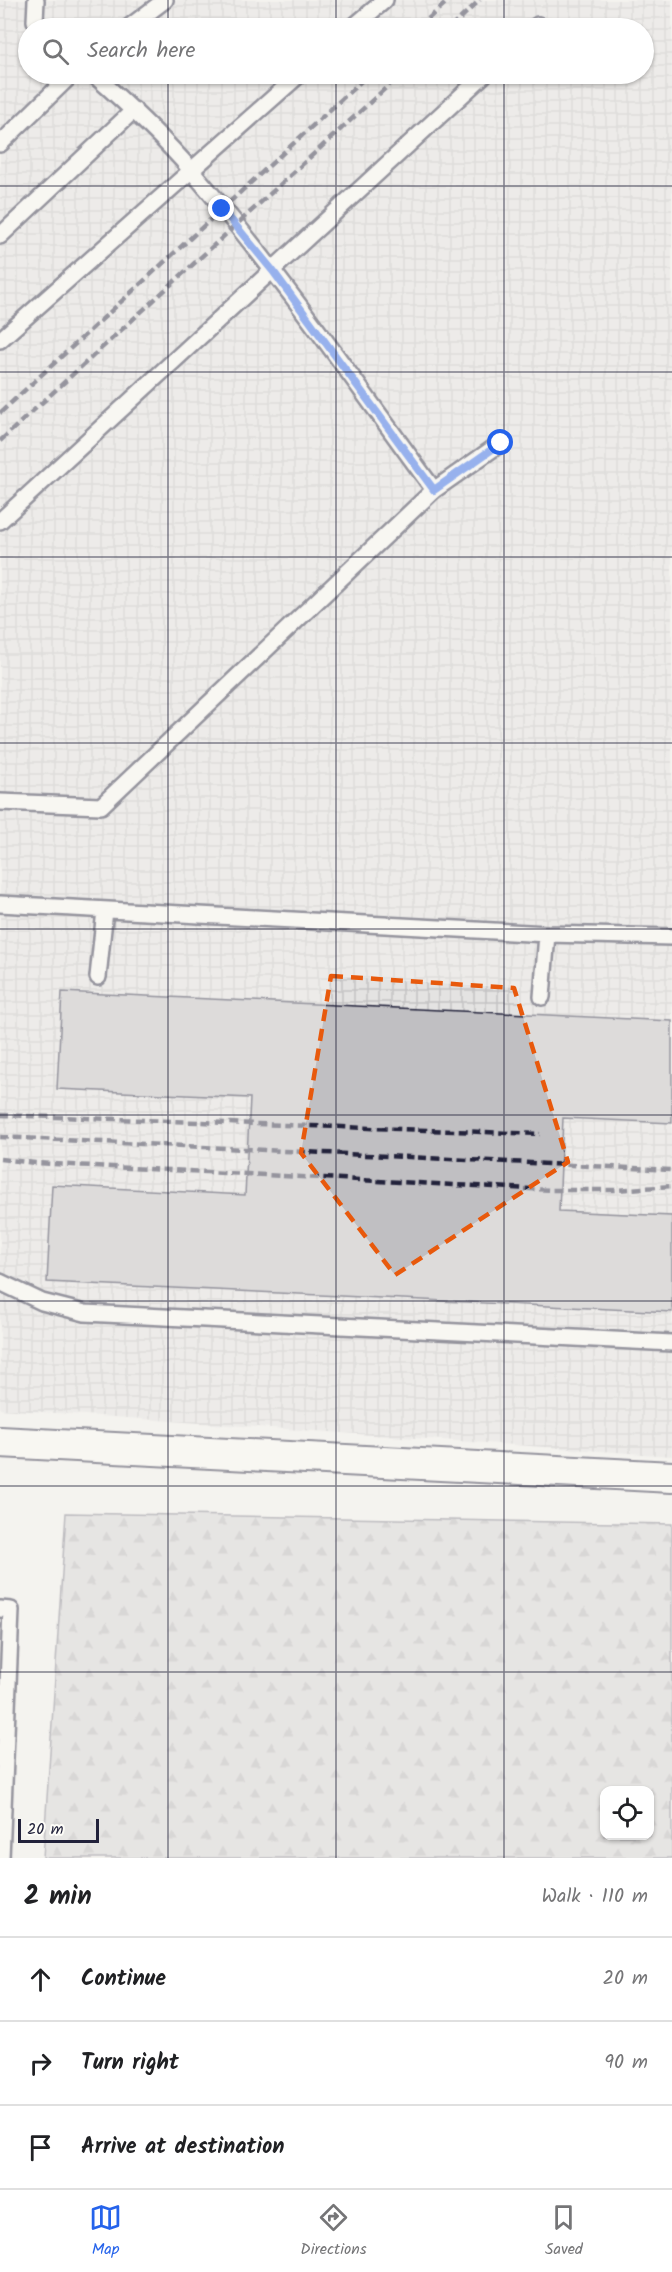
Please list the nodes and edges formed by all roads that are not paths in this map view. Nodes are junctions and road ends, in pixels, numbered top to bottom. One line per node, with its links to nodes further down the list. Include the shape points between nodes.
1 (36, 0): 4 (lane)
2 (165, 0): 5 (lane)
3 (385, 0): 6 (lane)
4 (35, 18)
5 (141, 18)
6 (364, 18)
7 (62, 84): 12 (lane)
8 (104, 84): 11 (lane)
9 (288, 84): 13 (lane)
10 (474, 84): 15 (lane)
11 (134, 110): 13 (lane); 14 (lane)
12 (0, 144)
13 (190, 169): 15 (lane); 16 (lane)
14 (0, 236)
15 (273, 271): 18 (lane); 19 (lane)
16 (0, 340)
17 (501, 443): 18 (lane)
18 (434, 490): 20 (lane, via 101,806)
19 (0, 521)
20 (0, 802)
21 (0, 903): 22 (lane)
22 (105, 910): 23 (lane); 25 (lane)
23 (547, 934): 24 (lane); 26 (lane)
24 (672, 937)
25 (98, 977)
26 (542, 997)
27 (0, 1282): 28 (lane, via 42,1302 85,1313)
28 (672, 1343)
29 (0, 1442): 30 (street)
30 (672, 1477)
31 (0, 1609): 32 (lane, via 11,1610)
32 (1, 1858)

